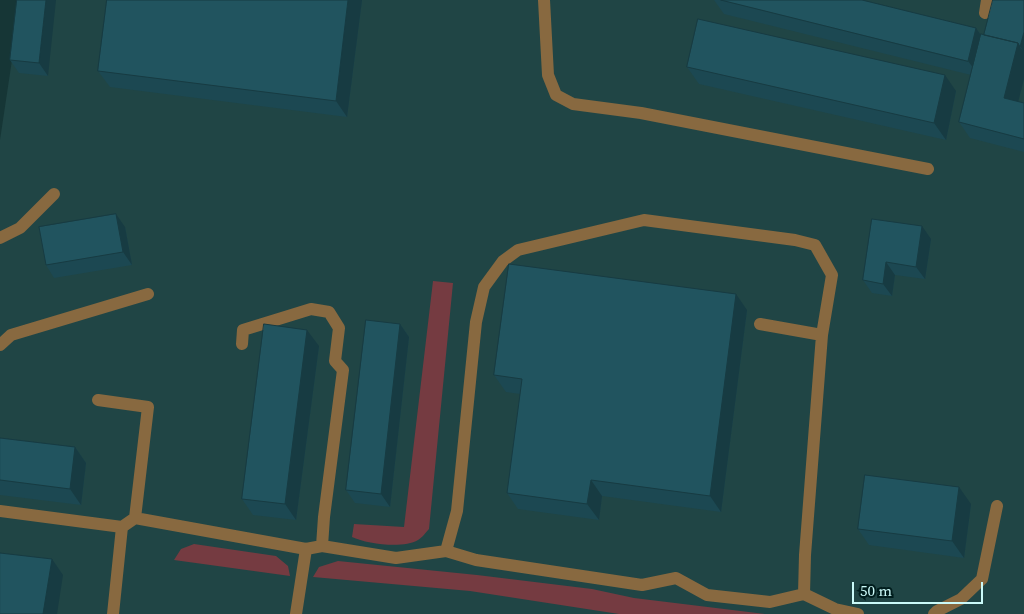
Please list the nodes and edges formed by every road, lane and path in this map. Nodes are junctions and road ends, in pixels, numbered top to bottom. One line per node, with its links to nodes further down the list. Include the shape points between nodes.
1 (544, 0): 4 (lane, via 548,76 556,95 572,104 642,113)
2 (987, 0): 3 (lane)
3 (985, 13)
4 (928, 169)
5 (54, 194): 6 (lane, via 20,228)
6 (0, 238)
7 (148, 294): 11 (lane, via 11,336)
8 (760, 324): 9 (lane)
9 (822, 335): 19 (lane, via 832,275 815,246 795,240 644,220 518,250 503,261 484,288 476,322 457,511); 20 (lane)
10 (242, 344): 17 (lane, via 243,330 311,309 329,312 339,328 336,360 343,370)
11 (0, 346)
12 (98, 400): 15 (lane, via 148,408)
13 (997, 506): 24 (lane, via 982,579 961,599)
14 (0, 511): 16 (lane)
15 (135, 518): 16 (lane); 18 (lane)
16 (122, 527): 21 (lane)
17 (322, 546): 18 (lane); 19 (lane, via 396,558)
18 (306, 549): 22 (lane)
19 (446, 551): 20 (lane, via 476,560 642,585 676,578 707,595 770,602)
20 (804, 594): 23 (lane, via 835,609)
21 (113, 614)
22 (296, 614)
23 (858, 614)
24 (934, 614)

